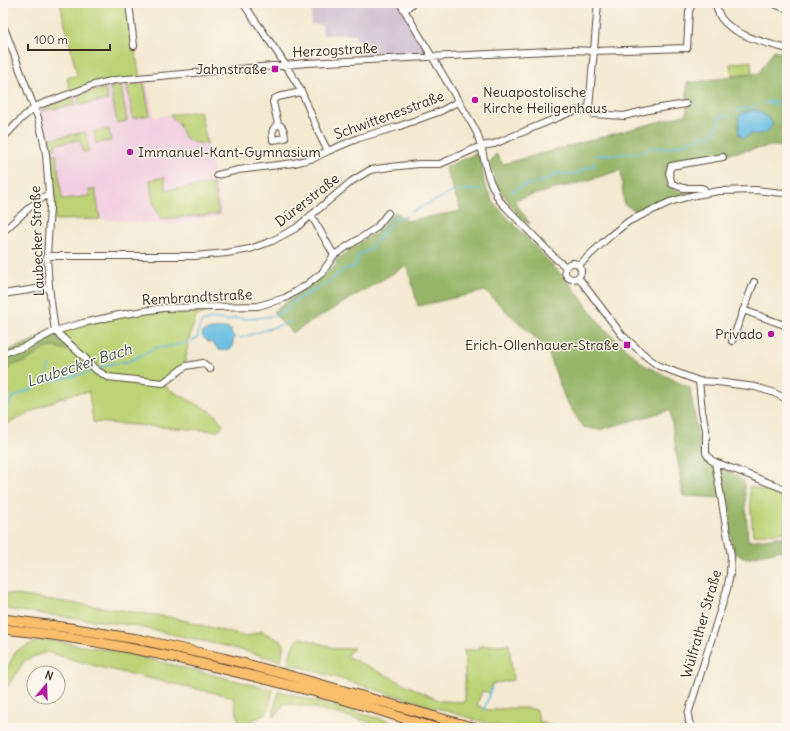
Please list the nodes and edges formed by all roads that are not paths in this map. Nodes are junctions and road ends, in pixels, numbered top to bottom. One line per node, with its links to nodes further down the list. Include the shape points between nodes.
1 (129, 3): 12 (street)
2 (243, 3): 16 (street)
3 (400, 3): 10 (street)
4 (414, 3): 10 (street)
5 (598, 3): 14 (street)
6 (693, 3): 14 (street, Herzogstraße, via 689,11 687,48)
7 (715, 3): 13 (street, via 721,17 733,28 752,38)
8 (772, 3): 9 (street)
9 (787, 9)
10 (405, 11): 15 (street)
11 (3, 25): 21 (street, Laubecker Straße)
12 (134, 46)
13 (787, 49)
14 (594, 51): 15 (street, Herzogstraße); 20 (street)
15 (432, 57): 16 (street, Herzogstraße); 18 (street)
16 (285, 65): 17 (street); 21 (street, Herzogstraße, via 115,80 64,96)
17 (301, 92): 22 (street, via 274,99); 25 (street, via 320,138)
18 (459, 101): 24 (street, via 477,133); 25 (street, Schwittenesstraße, via 441,111)
19 (686, 104): 20 (street, via 624,116 593,114)
20 (589, 108): 24 (street, Dürerstraße, via 571,112 494,144)
21 (34, 109): 23 (street, Herzogstraße); 29 (street, Laubecker Straße, via 40,123 46,154)
22 (278, 124)
23 (3, 138)
24 (481, 146): 32 (street, Dürerstraße, via 440,164 370,170); 37 (street, via 487,172 499,200)
25 (328, 150): 27 (street, Schwittenesstraße, via 314,158 294,163)
26 (722, 157): 28 (street, via 671,166 669,173 672,184 683,188 704,189)
27 (217, 175)
28 (706, 193): 30 (street, via 755,190); 36 (street, via 670,202 629,221)
29 (48, 194): 33 (street, via 6,229); 35 (street, Laubecker Straße, via 50,206)
30 (787, 194)
31 (388, 213): 34 (street, via 376,228)
32 (310, 215): 34 (street); 35 (street, Dürerstraße, via 296,228 272,241 250,249 227,253 194,256)
33 (3, 226)
34 (334, 255): 44 (street, Rembrandtstraße, via 322,273 305,286 285,298 258,306 163,308 119,315)
35 (47, 256): 40 (street, Laubecker Straße)
36 (579, 265): 37 (street, via 572,263); 38 (street, via 581,272)
37 (566, 267): 38 (street, via 564,270 567,277)
38 (578, 277): 48 (street, via 622,334 648,358 659,366)
39 (754, 282): 42 (street)
40 (49, 287): 41 (street); 44 (street, Laubecker Straße)
41 (3, 294)
42 (743, 310): 43 (street); 45 (street)
43 (787, 326)
44 (55, 331): 46 (street, Rembrandtstraße, via 24,347); 47 (street, via 96,370 108,377 163,383 186,366 203,364)
45 (732, 341)
46 (3, 353)
47 (210, 368)
48 (699, 381): 49 (street, via 754,387); 50 (street, Wülfrather Straße, via 706,430 706,453)
49 (787, 399)
50 (715, 462): 51 (street); 56 (street, Wülfrather Straße, via 732,556 726,590 690,705 689,722)
51 (786, 490)
52 (3, 619): 55 (highway, via 142,640 223,658)
53 (3, 629): 54 (highway, via 73,638 221,668)
54 (436, 728)
55 (476, 728)
56 (693, 728)

